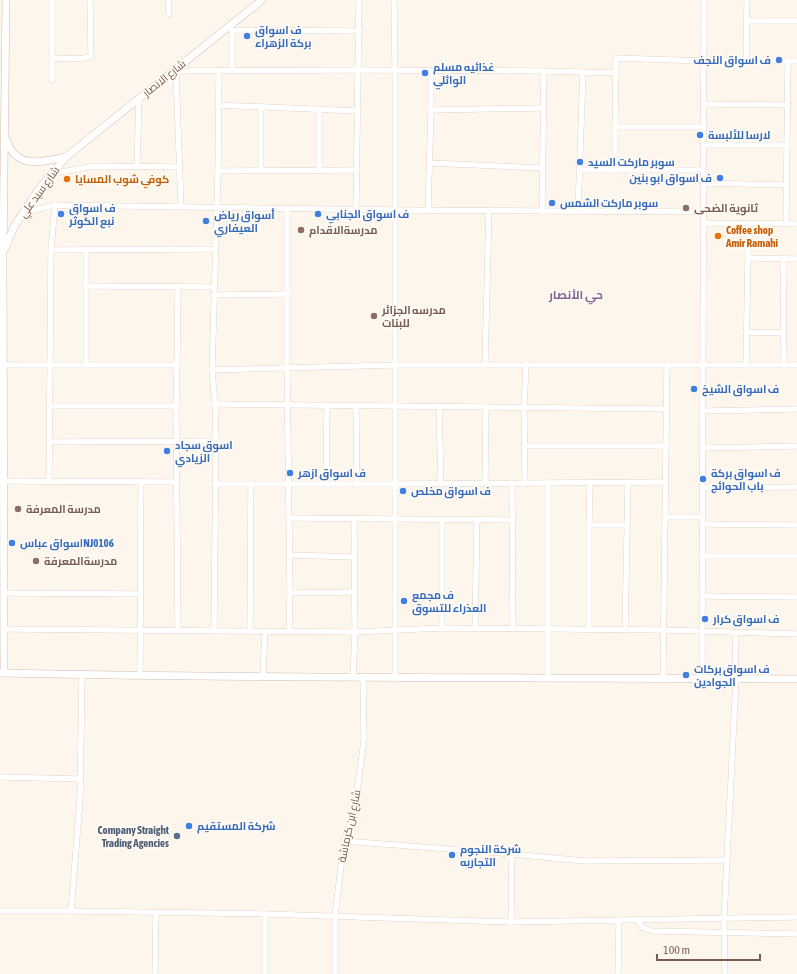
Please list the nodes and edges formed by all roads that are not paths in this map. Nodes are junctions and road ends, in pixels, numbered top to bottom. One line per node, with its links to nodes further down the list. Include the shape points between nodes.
1 (6, 0): 41 (street)
2 (52, 0): 15 (street)
3 (90, 0): 15 (street, via 91,55 85,58)
4 (168, 0): 10 (street)
5 (262, 0): 13 (street, شارع الانصار)
6 (359, 0): 14 (street)
7 (394, 0): 24 (street)
8 (704, 0): 16 (street)
9 (747, 0): 12 (street)
10 (169, 14)
11 (797, 20): 12 (street)
12 (747, 21): 17 (street)
13 (231, 28): 14 (street); 20 (street, شارع الانصار); 22 (street)
14 (360, 32): 23 (street)
15 (52, 59): 29 (street)
16 (704, 61): 17 (street); 28 (street, via 616,58); 31 (street)
17 (746, 61): 18 (street)
18 (788, 61): 19 (street); 33 (street)
19 (797, 61)
20 (176, 70): 21 (street); 30 (street, شارع الانصار); 47 (street)
21 (219, 70): 22 (street); 32 (street)
22 (232, 70): 23 (street)
23 (359, 70): 24 (street); 38 (street)
24 (395, 71): 25 (street); 64 (street)
25 (431, 71): 26 (street); 37 (street)
26 (544, 71): 27 (street); 35 (street)
27 (583, 72): 28 (street); 52 (street)
28 (616, 73): 39 (street)
29 (52, 80)
30 (138, 99): 44 (street, شارع الانصار); 46 (street)
31 (704, 104): 33 (street); 40 (street)
32 (218, 105): 34 (street); 55 (street)
33 (788, 105): 43 (street)
34 (261, 107): 36 (street); 49 (street)
35 (543, 108): 37 (street); 48 (street)
36 (319, 109): 38 (street); 50 (street)
37 (431, 110): 45 (street)
38 (358, 111): 51 (street)
39 (615, 127): 40 (street); 53 (street)
40 (704, 127): 42 (street)
41 (5, 134): 44 (street, شارع سيد علي, via 13,153 27,162 37,163); 78 (street)
42 (704, 145): 43 (street); 54 (street)
43 (787, 145): 58 (street)
44 (66, 157): 56 (street, شارع سيد علي)
45 (430, 163): 48 (street); 65 (street)
46 (137, 166): 47 (street); 56 (street, via 94,166)
47 (180, 168): 60 (street)
48 (542, 168): 67 (street)
49 (261, 170): 50 (street); 55 (street)
50 (319, 170): 51 (street)
51 (357, 170): 63 (street)
52 (579, 170): 53 (street); 68 (street)
53 (615, 170): 54 (street)
54 (704, 170): 57 (street)
55 (218, 171): 61 (street)
56 (50, 175): 70 (street, شارع سيد علي)
57 (704, 183): 58 (street); 69 (street)
58 (787, 185): 73 (street)
59 (55, 206): 60 (street); 70 (street); 76 (street)
60 (181, 207): 61 (street)
61 (216, 208): 62 (street); 75 (street)
62 (287, 208): 63 (street); 85 (street)
63 (356, 209): 64 (street)
64 (395, 210): 65 (street); 100 (street)
65 (428, 210): 66 (street)
66 (489, 210): 67 (street); 92 (street)
67 (542, 211): 68 (street)
68 (578, 211): 69 (street)
69 (704, 212): 71 (street)
70 (23, 213): 78 (street, شارع سيد علي)
71 (704, 223): 72 (street); 95 (street)
72 (748, 223): 73 (street); 79 (street)
73 (786, 223): 74 (street)
74 (797, 224)
75 (215, 249): 77 (street); 84 (street)
76 (51, 250): 77 (street); 99 (street)
77 (86, 250): 82 (street)
78 (3, 255): 89 (street)
79 (748, 258): 80 (street); 87 (street)
80 (783, 259): 81 (street); 88 (street)
81 (797, 259)
82 (86, 286): 83 (street); 90 (street)
83 (178, 286): 84 (street); 91 (street)
84 (214, 287): 86 (street)
85 (287, 294): 86 (street); 101 (street)
86 (214, 295): 102 (street)
87 (746, 332): 88 (street); 96 (street)
88 (784, 333): 97 (street)
89 (3, 365): 99 (street); 123 (street)
90 (86, 365): 91 (street); 99 (street)
91 (177, 365): 108 (street)
92 (485, 365): 93 (street); 100 (street)
93 (526, 365): 94 (street); 112 (street)
94 (667, 365): 95 (street); 113 (street)
95 (703, 365): 96 (street); 115 (street)
96 (746, 365): 97 (street)
97 (784, 365): 98 (street)
98 (797, 365)
99 (49, 366): 107 (street)
100 (395, 366): 101 (street); 109 (street)
101 (287, 368): 102 (street); 104 (street)
102 (212, 370): 103 (street)
103 (215, 404): 104 (street); 117 (street)
104 (288, 405): 105 (street); 137 (street)
105 (327, 405): 106 (street); 138 (street)
106 (356, 405): 109 (street); 139 (street)
107 (50, 406): 108 (street); 118 (street)
108 (176, 406): 116 (street)
109 (395, 406): 110 (street); 140 (street)
110 (439, 406): 111 (street); 141 (street)
111 (486, 407): 112 (street); 129 (street)
112 (524, 407): 113 (street); 119 (street)
113 (666, 409): 120 (street)
114 (797, 409): 115 (street)
115 (703, 411): 122 (street)
116 (176, 441): 117 (street); 118 (street); 127 (street)
117 (216, 441): 135 (street)
118 (50, 442): 125 (street)
119 (524, 446): 120 (street); 131 (street)
120 (666, 446): 128 (street)
121 (797, 446): 122 (street)
122 (703, 448): 142 (street)
123 (2, 451): 124 (street)
124 (4, 481): 125 (street); 161 (street)
125 (49, 482): 126 (street)
126 (141, 482): 127 (street); 163 (street)
127 (176, 482): 173 (street)
128 (665, 482): 134 (street); 144 (street)
129 (485, 483): 130 (street); 141 (street)
130 (512, 483): 131 (street); 151 (street)
131 (525, 483): 132 (street)
132 (548, 483): 133 (street); 171 (street)
133 (590, 483): 134 (street); 153 (street)
134 (628, 483): 154 (street)
135 (215, 484): 136 (street); 174 (street)
136 (251, 484): 137 (street); 175 (street)
137 (288, 484): 138 (street); 146 (street)
138 (326, 484): 139 (street)
139 (357, 484): 140 (street)
140 (395, 484): 141 (street); 148 (street)
141 (441, 484)
142 (702, 488): 143 (street); 145 (street)
143 (797, 488)
144 (665, 517): 145 (street); 177 (street)
145 (702, 517): 152 (street)
146 (290, 518): 147 (street); 156 (street)
147 (354, 519): 148 (street); 159 (street)
148 (395, 520): 149 (street); 180 (street)
149 (442, 520): 150 (street); 166 (street)
150 (477, 520): 151 (street); 169 (street)
151 (512, 520): 170 (street)
152 (702, 524): 155 (street); 157 (street)
153 (589, 525): 154 (street); 172 (street)
154 (628, 525): 176 (street)
155 (797, 525)
156 (290, 555): 159 (street); 162 (street)
157 (702, 556): 158 (street); 164 (street)
158 (797, 556)
159 (354, 557): 160 (street)
160 (354, 592): 162 (street); 181 (street)
161 (4, 593): 163 (street); 167 (street)
162 (290, 593): 179 (street)
163 (140, 594): 168 (street)
164 (702, 596): 165 (street); 182 (street)
165 (797, 597)
166 (442, 628): 169 (street); 180 (street)
167 (4, 629): 168 (street); 185 (street)
168 (140, 629): 173 (street); 187 (street)
169 (475, 629): 170 (street)
170 (513, 629): 171 (street)
171 (548, 629): 172 (street); 192 (street)
172 (589, 629): 176 (street)
173 (178, 630): 174 (street)
174 (214, 630): 175 (street)
175 (250, 630): 178 (street)
176 (626, 630): 177 (street)
177 (663, 630): 182 (street); 193 (street)
178 (265, 631): 179 (street); 188 (street)
179 (289, 631): 181 (street)
180 (394, 631): 181 (street); 191 (street)
181 (354, 632): 189 (street)
182 (702, 632): 183 (street); 194 (street)
183 (735, 633): 184 (street); 195 (street)
184 (797, 634)
185 (2, 673): 186 (street)
186 (82, 674): 187 (street); 198 (street)
187 (140, 674): 188 (street)
188 (263, 676): 189 (street)
189 (353, 677): 190 (street)
190 (364, 677): 191 (street); 199 (street, شارع ابن كرماشة, via 364,740 354,814)
191 (395, 677): 192 (street)
192 (548, 677): 193 (street)
193 (663, 678): 194 (street)
194 (702, 678): 195 (street)
195 (736, 678): 196 (street); 201 (street)
196 (797, 679)
197 (0, 777): 198 (street)
198 (80, 779): 203 (street)
199 (344, 841): 200 (street); 206 (street, شارع ابن كرماشة)
200 (512, 854): 201 (street, via 585,861); 211 (street)
201 (728, 860): 208 (street)
202 (0, 911): 203 (street)
203 (71, 911): 204 (street)
204 (156, 913): 205 (street); 214 (street)
205 (265, 914): 206 (street); 215 (street)
206 (335, 916): 211 (street); 216 (street, شارع ابن كرماشة)
207 (797, 917): 208 (street)
208 (724, 918): 210 (street); 212 (street)
209 (619, 920): 210 (street); 211 (street); 217 (street)
210 (637, 920): 212 (street, via 642,927 652,931)
211 (511, 922)
212 (725, 932): 213 (street); 218 (street)
213 (797, 934)
214 (155, 974)
215 (265, 974)
216 (334, 974)
217 (618, 974)
218 (725, 974)

